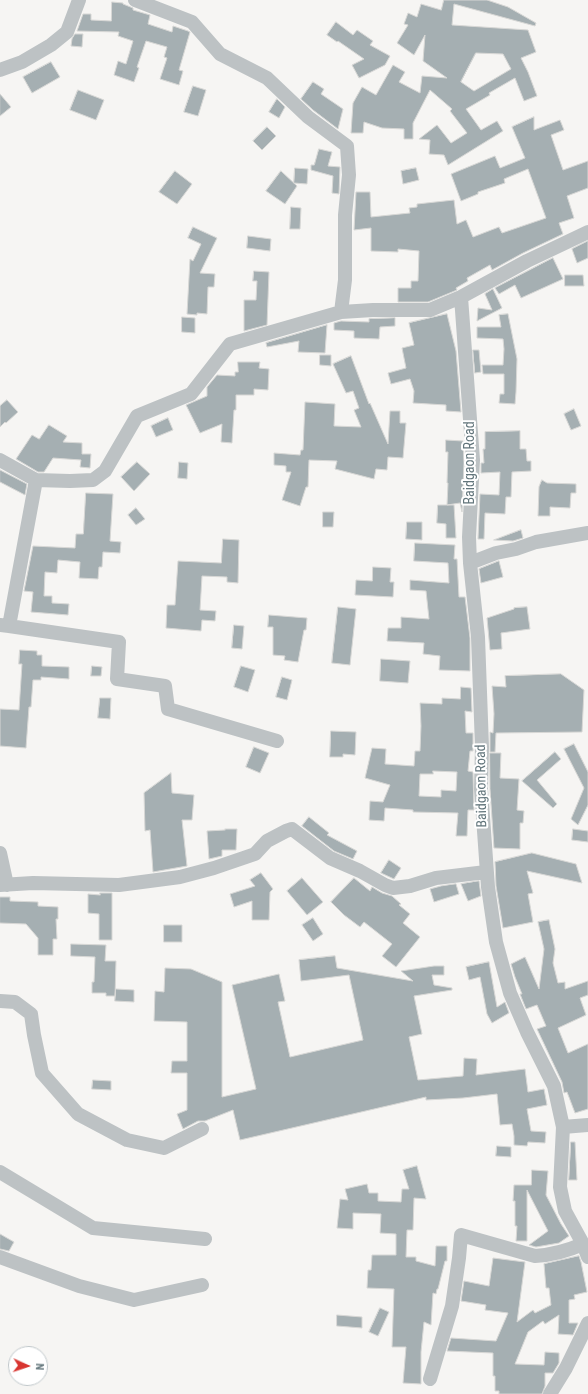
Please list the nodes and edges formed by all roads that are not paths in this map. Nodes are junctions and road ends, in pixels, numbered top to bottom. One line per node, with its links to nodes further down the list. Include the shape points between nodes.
1 (79, 0): 3 (street, via 67,32 22,62)
2 (135, 0): 6 (street, via 192,22 220,54 267,78 308,117 347,146 349,175 345,215 345,280)
3 (0, 70)
4 (588, 232): 5 (street)
5 (461, 297): 6 (street, via 430,310); 10 (street, Baidgaon Road, via 473,460)
6 (341, 312): 8 (street, via 230,344 191,394 137,416 105,471 93,480)
7 (0, 460): 8 (street)
8 (36, 480): 11 (street)
9 (588, 533): 10 (street, via 536,542)
10 (470, 563): 14 (street, Baidgaon Road, via 478,637 481,789)
11 (5, 625): 12 (street, via 119,642 117,679 165,686 168,708)
12 (277, 741)
13 (0, 853): 15 (street)
14 (486, 872): 15 (street, via 436,878 393,888 330,858 292,829 267,841 255,854 180,877 119,885); 18 (street, Baidgaon Road, via 496,942 510,993 554,1086)
15 (4, 885)
16 (0, 1001): 19 (street, via 15,1002 32,1014 42,1072 78,1114 127,1140 164,1148)
17 (588, 1125): 18 (street)
18 (563, 1127): 22 (street, Baidgaon Road, via 560,1187 565,1211)
19 (202, 1129)
20 (0, 1172): 21 (street, via 93,1228)
21 (205, 1239)
22 (582, 1244): 24 (street, Baidgaon Road); 27 (street, via 535,1256 461,1235 452,1306)
23 (0, 1257): 25 (street, via 79,1286 134,1300)
24 (588, 1257)
25 (202, 1285)
26 (588, 1323): 28 (street)
27 (430, 1379)
28 (550, 1394)

